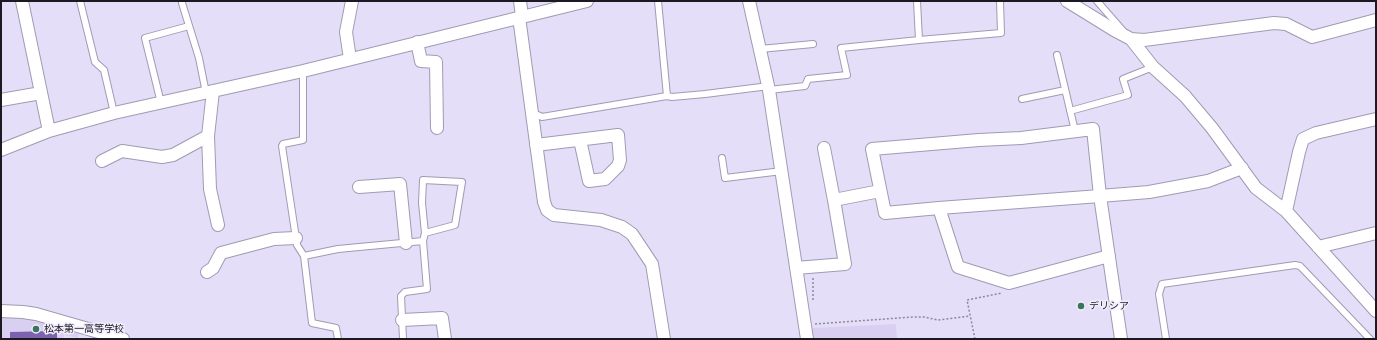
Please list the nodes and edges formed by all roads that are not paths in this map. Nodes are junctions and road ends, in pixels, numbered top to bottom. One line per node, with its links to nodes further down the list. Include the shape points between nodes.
1 (22, 1): 28 (street)
2 (80, 1): 35 (lane, via 95,62 104,70)
3 (352, 1): 22 (street, via 346,32)
4 (520, 1): 13 (street)
5 (587, 1): 13 (street)
6 (658, 1): 29 (lane)
7 (749, 1): 20 (street)
8 (917, 1): 17 (lane)
9 (1000, 1): 17 (lane, via 1001,33)
10 (1067, 1): 16 (street)
11 (1096, 1): 16 (lane)
12 (182, 3): 15 (lane)
13 (520, 17): 18 (street); 34 (street)
14 (1376, 20): 16 (street, via 1312,37 1286,24 1274,23 1144,40)
15 (189, 26): 27 (lane); 32 (lane, via 144,38)
16 (1130, 39): 23 (street)
17 (919, 40): 25 (lane, via 841,48 847,75 808,80 805,86)
18 (418, 42): 22 (street); 37 (street, via 421,61 436,62)
19 (813, 44): 20 (lane)
20 (760, 49): 25 (street)
21 (1056, 56): 26 (lane)
22 (350, 59): 24 (street)
23 (1153, 67): 33 (lane, via 1123,79 1128,95); 47 (street, via 1185,96)
24 (303, 71): 27 (street); 58 (lane, via 303,140 282,146)
25 (769, 88): 29 (lane); 48 (street)
26 (1065, 90): 30 (lane); 33 (lane)
27 (209, 92): 32 (street); 40 (street)
28 (41, 93): 31 (street); 38 (street)
29 (667, 96): 34 (lane, via 542,117)
30 (1022, 99)
31 (1, 100)
32 (161, 103): 35 (street)
33 (1070, 111): 39 (lane)
34 (531, 112): 42 (street)
35 (114, 113): 38 (street)
36 (1376, 119): 54 (street, via 1316,133 1303,139)
37 (437, 128)
38 (49, 131): 44 (street)
39 (1075, 131): 50 (street, via 1021,138 872,149); 51 (street, via 1093,129)
40 (208, 136): 46 (street, via 173,155 162,157 122,151); 55 (street, via 210,189)
41 (580, 140): 42 (street)
42 (536, 145): 73 (street, via 547,210 554,214 601,220 622,227 632,234 652,264)
43 (824, 148): 52 (street)
44 (1, 150)
45 (722, 158): 48 (lane, via 725,178)
46 (102, 162)
47 (1242, 168): 51 (street, via 1208,181 1149,192); 54 (street, via 1256,188)
48 (782, 171): 64 (street)
49 (359, 187): 60 (street, via 400,184)
50 (880, 191): 52 (street); 53 (street, via 885,213)
51 (1100, 196): 53 (street); 63 (street)
52 (834, 200): 64 (street, via 845,264)
53 (939, 208): 63 (street, via 958,267 1009,283)
54 (1286, 211): 61 (street)
55 (218, 225)
56 (425, 233): 56 (lane, via 454,225 462,182 423,180); 59 (lane)
57 (1376, 233): 61 (street)
58 (296, 238): 62 (lane); 65 (street, via 274,239 221,253 214,268)
59 (423, 242): 60 (lane); 68 (lane, via 426,289 405,292 401,296)
60 (406, 243): 62 (lane, via 338,249)
61 (1318, 247): 67 (street)
62 (304, 256): 70 (lane, via 312,323 336,328)
63 (1109, 256): 75 (street)
64 (796, 268): 74 (street)
65 (207, 272)
66 (1, 311): 69 (street, via 36,314)
67 (1376, 311)
68 (402, 320): 71 (lane); 72 (street, via 442,318)
69 (123, 339)
70 (338, 339)
71 (403, 339)
72 (445, 339)
73 (664, 339)
74 (807, 339)
75 (1121, 339)
76 (1166, 339): 77 (lane, via 1159,294 1162,284 1295,265 1300,266)
77 (1370, 339)

